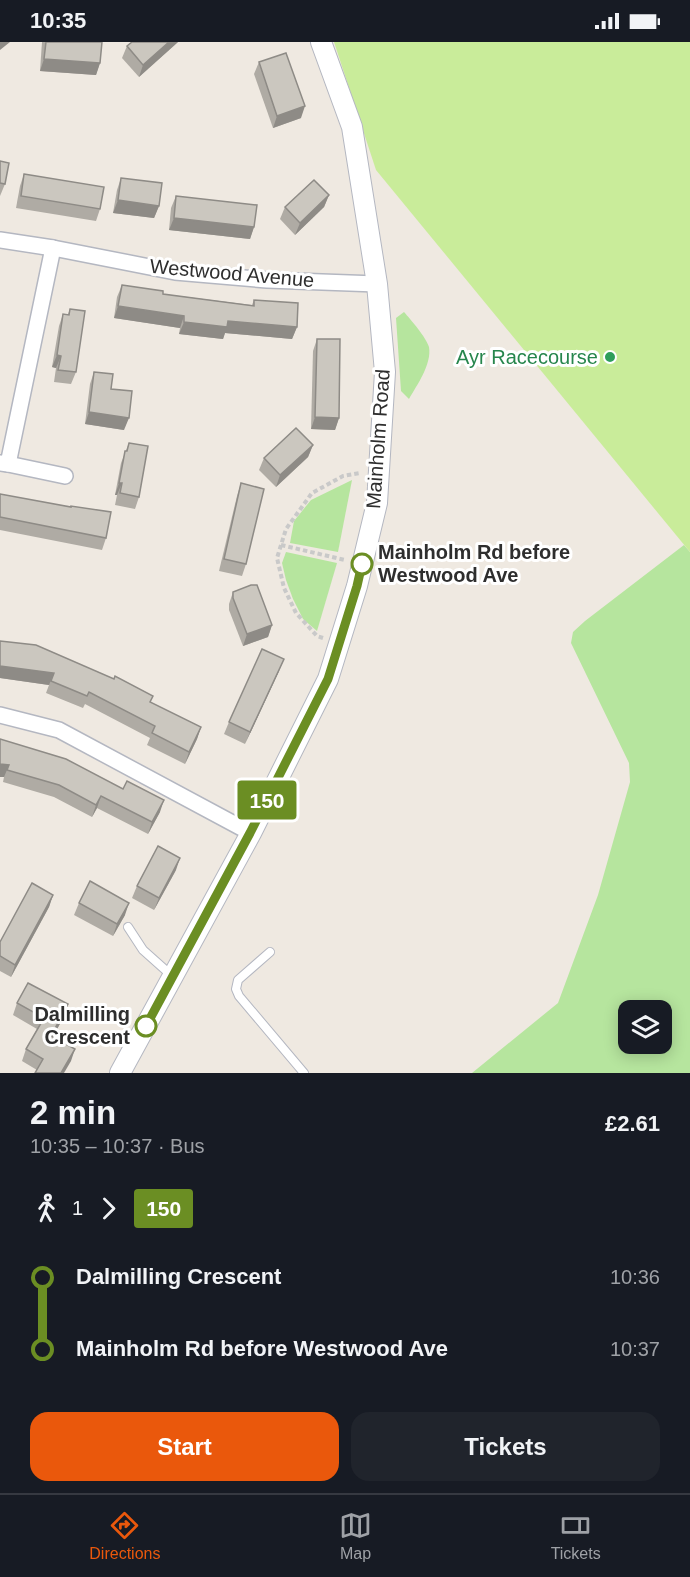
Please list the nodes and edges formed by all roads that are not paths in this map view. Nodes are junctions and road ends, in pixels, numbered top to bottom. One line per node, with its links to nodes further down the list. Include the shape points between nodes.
1 (321, 42): 4 (street, Mainholm Road, via 352,127)
2 (0, 240): 3 (street, Westwood Avenue)
3 (53, 248): 4 (street, Westwood Avenue, via 175,272); 5 (street)
4 (377, 284): 8 (street, Mainholm Road, via 385,372 377,503 328,679)
5 (4, 464): 6 (street)
6 (65, 476)
7 (0, 715): 8 (street, via 59,730)
8 (250, 833): 11 (street, Mainholm Road)
9 (128, 927): 11 (lane, via 143,950)
10 (270, 952): 13 (lane, via 238,980 236,989)
11 (173, 976): 12 (street, Mainholm Road)
12 (120, 1073)
13 (304, 1073)

